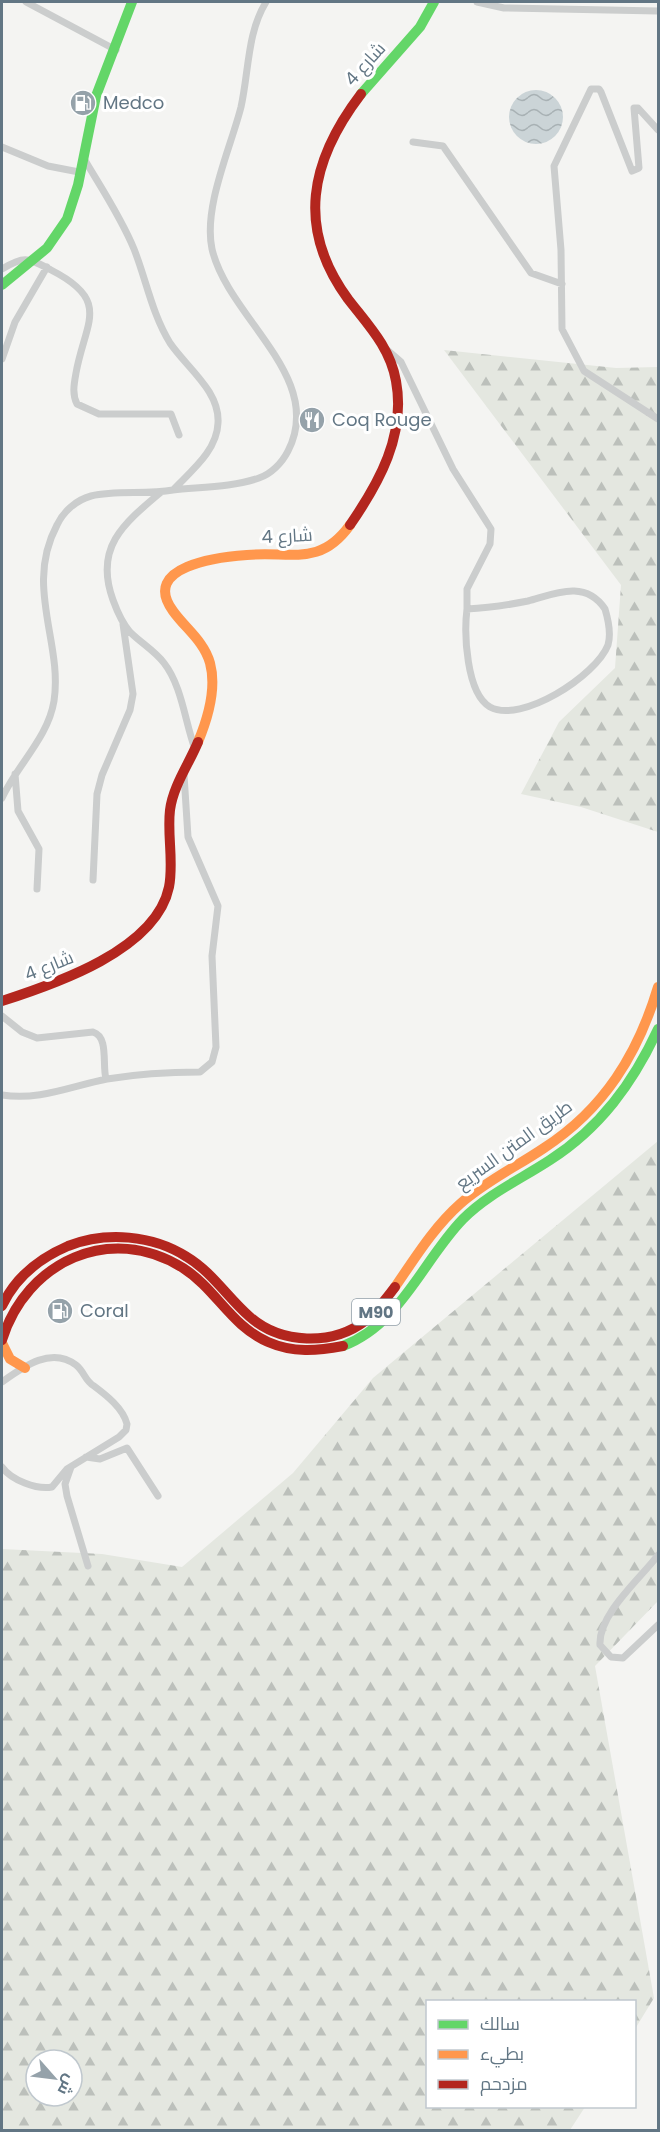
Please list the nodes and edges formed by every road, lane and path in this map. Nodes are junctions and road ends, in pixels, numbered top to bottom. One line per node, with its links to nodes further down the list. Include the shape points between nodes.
1 (26, 2): 7 (street)
2 (132, 2): 7 (main road)
3 (266, 2): 22 (street, via 256,19 241,105 215,202 211,245 227,288 286,375 298,408 298,422 286,455 260,478)
4 (434, 2): 18 (main road, شارع 4, via 420,27 350,106 331,140 316,185 314,218 320,252 348,300)
5 (477, 2): 6 (street, via 504,8)
6 (658, 11)
7 (116, 50): 11 (main road, via 96,96)
8 (658, 130): 16 (street, via 634,108 639,168 632,171 601,93 591,89 554,166)
9 (413, 142): 16 (street, via 443,146 531,273)
10 (2, 147): 12 (street, via 48,166)
11 (81, 155): 12 (main road); 22 (street, via 133,247 170,342 218,410 212,446)
12 (79, 172): 13 (main road, via 70,210 59,234)
13 (33, 260): 14 (street); 15 (street, via 18,259); 17 (main road)
14 (47, 267): 19 (street, via 15,322); 21 (street, via 75,284 89,300 91,320 74,382 77,404 99,414 171,414)
15 (2, 268)
16 (562, 284): 20 (street, via 562,329 584,372)
17 (2, 285)
18 (386, 349): 24 (street, via 401,362 448,459 491,529 490,544 467,589); 26 (main road, شارع 4, via 397,393 398,421 393,447 383,474 337,542 318,553 257,554 198,564 176,572 168,580 165,599 170,611 201,640 212,670 210,712)
19 (2, 359)
20 (658, 419)
21 (179, 435)
22 (173, 490): 23 (street)
23 (161, 492): 25 (street, via 130,519 106,556 108,583); 27 (street, via 89,497 68,509 52,534 43,582 54,669 54,702 44,730)
24 (467, 609): 24 (street, via 573,590 605,609 608,643 594,668 560,694 497,710 483,702 475,689 464,625)
25 (123, 621): 26 (street, via 172,675); 30 (street, via 133,694 97,794)
26 (195, 749): 28 (main road, شارع 4)
27 (15, 774): 29 (street); 31 (street, via 18,811 39,849)
28 (184, 775): 33 (main road, شارع 4, via 171,803 169,886 154,918 138,933 67,979); 36 (street, via 188,837 218,906 212,956 215,1058 200,1072)
29 (2, 798)
30 (93, 880)
31 (36, 889)
32 (658, 987): 38 (main road, طريق المتن السريع / M90, via 638,1045 599,1101 560,1136 466,1198 431,1234 385,1303 354,1328 318,1338 280,1334 249,1318 202,1267 179,1252 151,1241 116,1237 72,1244 39,1262 12,1288)
33 (2, 1000)
34 (2, 1016): 36 (street, via 37,1038 99,1034 103,1040)
35 (658, 1029): 39 (main road, طريق المتن السريع / M90, via 639,1069 607,1112 561,1152 501,1189 464,1218 430,1258 396,1310 358,1340 319,1351 296,1350 263,1341 237,1323 195,1276 160,1257 130,1249 87,1252 50,1269 22,1296)
36 (106, 1079): 37 (street, via 57,1093)
37 (2, 1095)
38 (2, 1306)
39 (2, 1341): 40 (main road, via 10,1359)
40 (25, 1368): 41 (street); 42 (street, via 43,1358 69,1361 125,1417 124,1432)
41 (2, 1382)
42 (86, 1457): 43 (street); 45 (street, via 100,1459 126,1447)
43 (71, 1466): 44 (street, via 56,1484 47,1488 16,1481); 47 (street, via 65,1484 67,1496)
44 (2, 1467)
45 (158, 1496)
46 (658, 1555): 48 (street, via 617,1602 600,1645 611,1657 623,1658)
47 (88, 1566)
48 (658, 1625)

